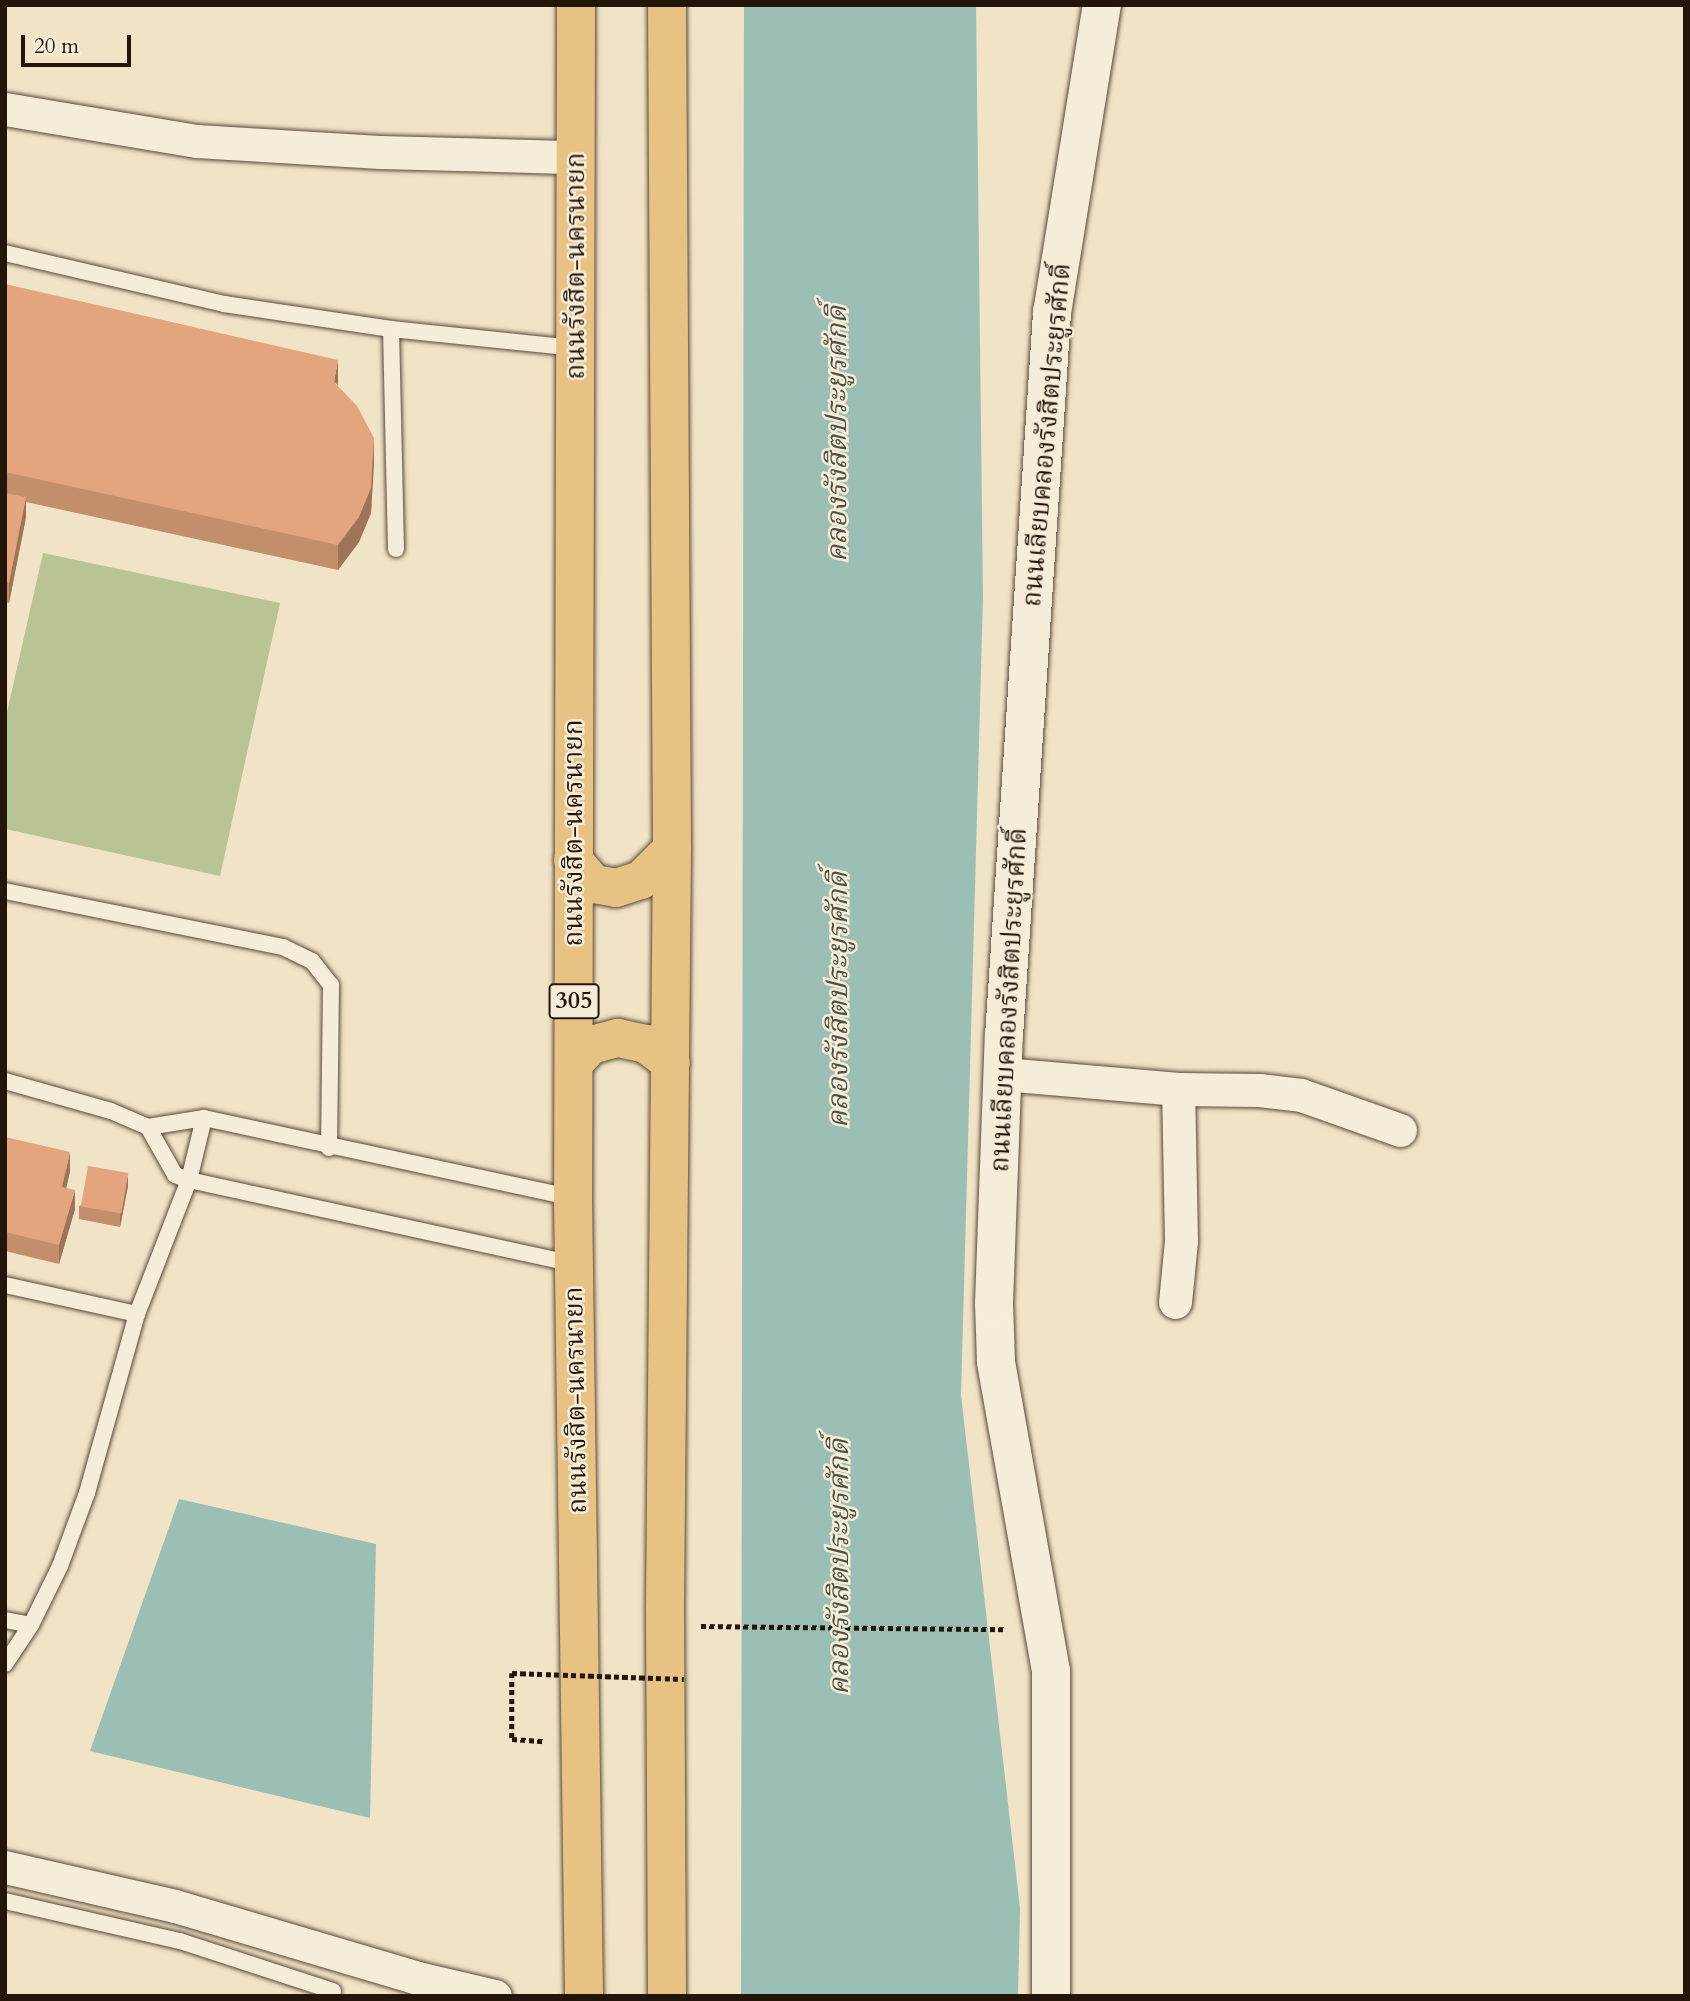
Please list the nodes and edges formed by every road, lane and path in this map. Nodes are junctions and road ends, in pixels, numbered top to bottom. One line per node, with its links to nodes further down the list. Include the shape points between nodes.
1 (576, 5): 5 (main road, ถนนรังสิต-นครนายก / 305)
2 (667, 5): 10 (main road)
3 (1102, 5): 15 (street, ถนนเลียบคลองรังสิตประยูรศักดิ์, via 1052,313)
4 (5, 109): 5 (street, via 197,141)
5 (576, 157): 8 (main road, ถนนรังสิต-นครนายก / 305)
6 (5, 253): 7 (lane, via 224,304)
7 (391, 329): 8 (lane); 9 (lane)
8 (576, 348): 11 (main road, ถนนรังสิต-นครนายก / 305)
9 (396, 549)
10 (672, 849): 11 (main road, via 641,880 616,888 594,884); 14 (main road)
11 (573, 860): 13 (main road, ถนนรังสิต-นครนายก / 305)
12 (5, 891): 21 (lane, via 283,947 312,961 331,985)
13 (574, 1063): 14 (main road, via 591,1045 618,1038 646,1044); 23 (main road, ถนนรังสิต-นครนายก / 305)
14 (671, 1063): 40 (main road, via 665,1608)
15 (1003, 1074): 17 (street); 41 (street, ถนนเลียบคลองรังสิตประยูรศักดิ์, via 996,1361 1051,1671)
16 (5, 1081): 19 (lane, via 111,1111)
17 (1178, 1089): 20 (street, via 1301,1095); 26 (street, via 1181,1241)
18 (204, 1118): 19 (lane); 21 (lane); 22 (lane)
19 (148, 1127): 22 (lane, via 175,1175)
20 (1401, 1130)
21 (329, 1148): 23 (lane)
22 (189, 1181): 24 (lane); 27 (lane)
23 (573, 1198): 24 (main road, ถนนรังสิต-นครนายก / 305)
24 (574, 1265): 34 (main road, ถนนรังสิต-นครนายก / 305)
25 (5, 1285): 27 (lane)
26 (1175, 1302)
27 (137, 1314): 30 (lane, via 87,1493 60,1566)
28 (5, 1620): 30 (lane)
29 (717, 1624): 31 (path)
30 (31, 1625): 32 (lane)
31 (1009, 1629)
32 (5, 1664)
33 (684, 1679): 34 (path, bridge, via 512,1673 512,1739)
34 (580, 1744): 39 (main road, ถนนรังสิต-นครนายก / 305)
35 (5, 1867): 38 (street, via 175,1906 418,1978)
36 (5, 1901): 37 (lane, via 180,1941)
37 (338, 1994)
38 (495, 1996)
39 (584, 1996)
40 (667, 1996)
41 (1051, 1996)

